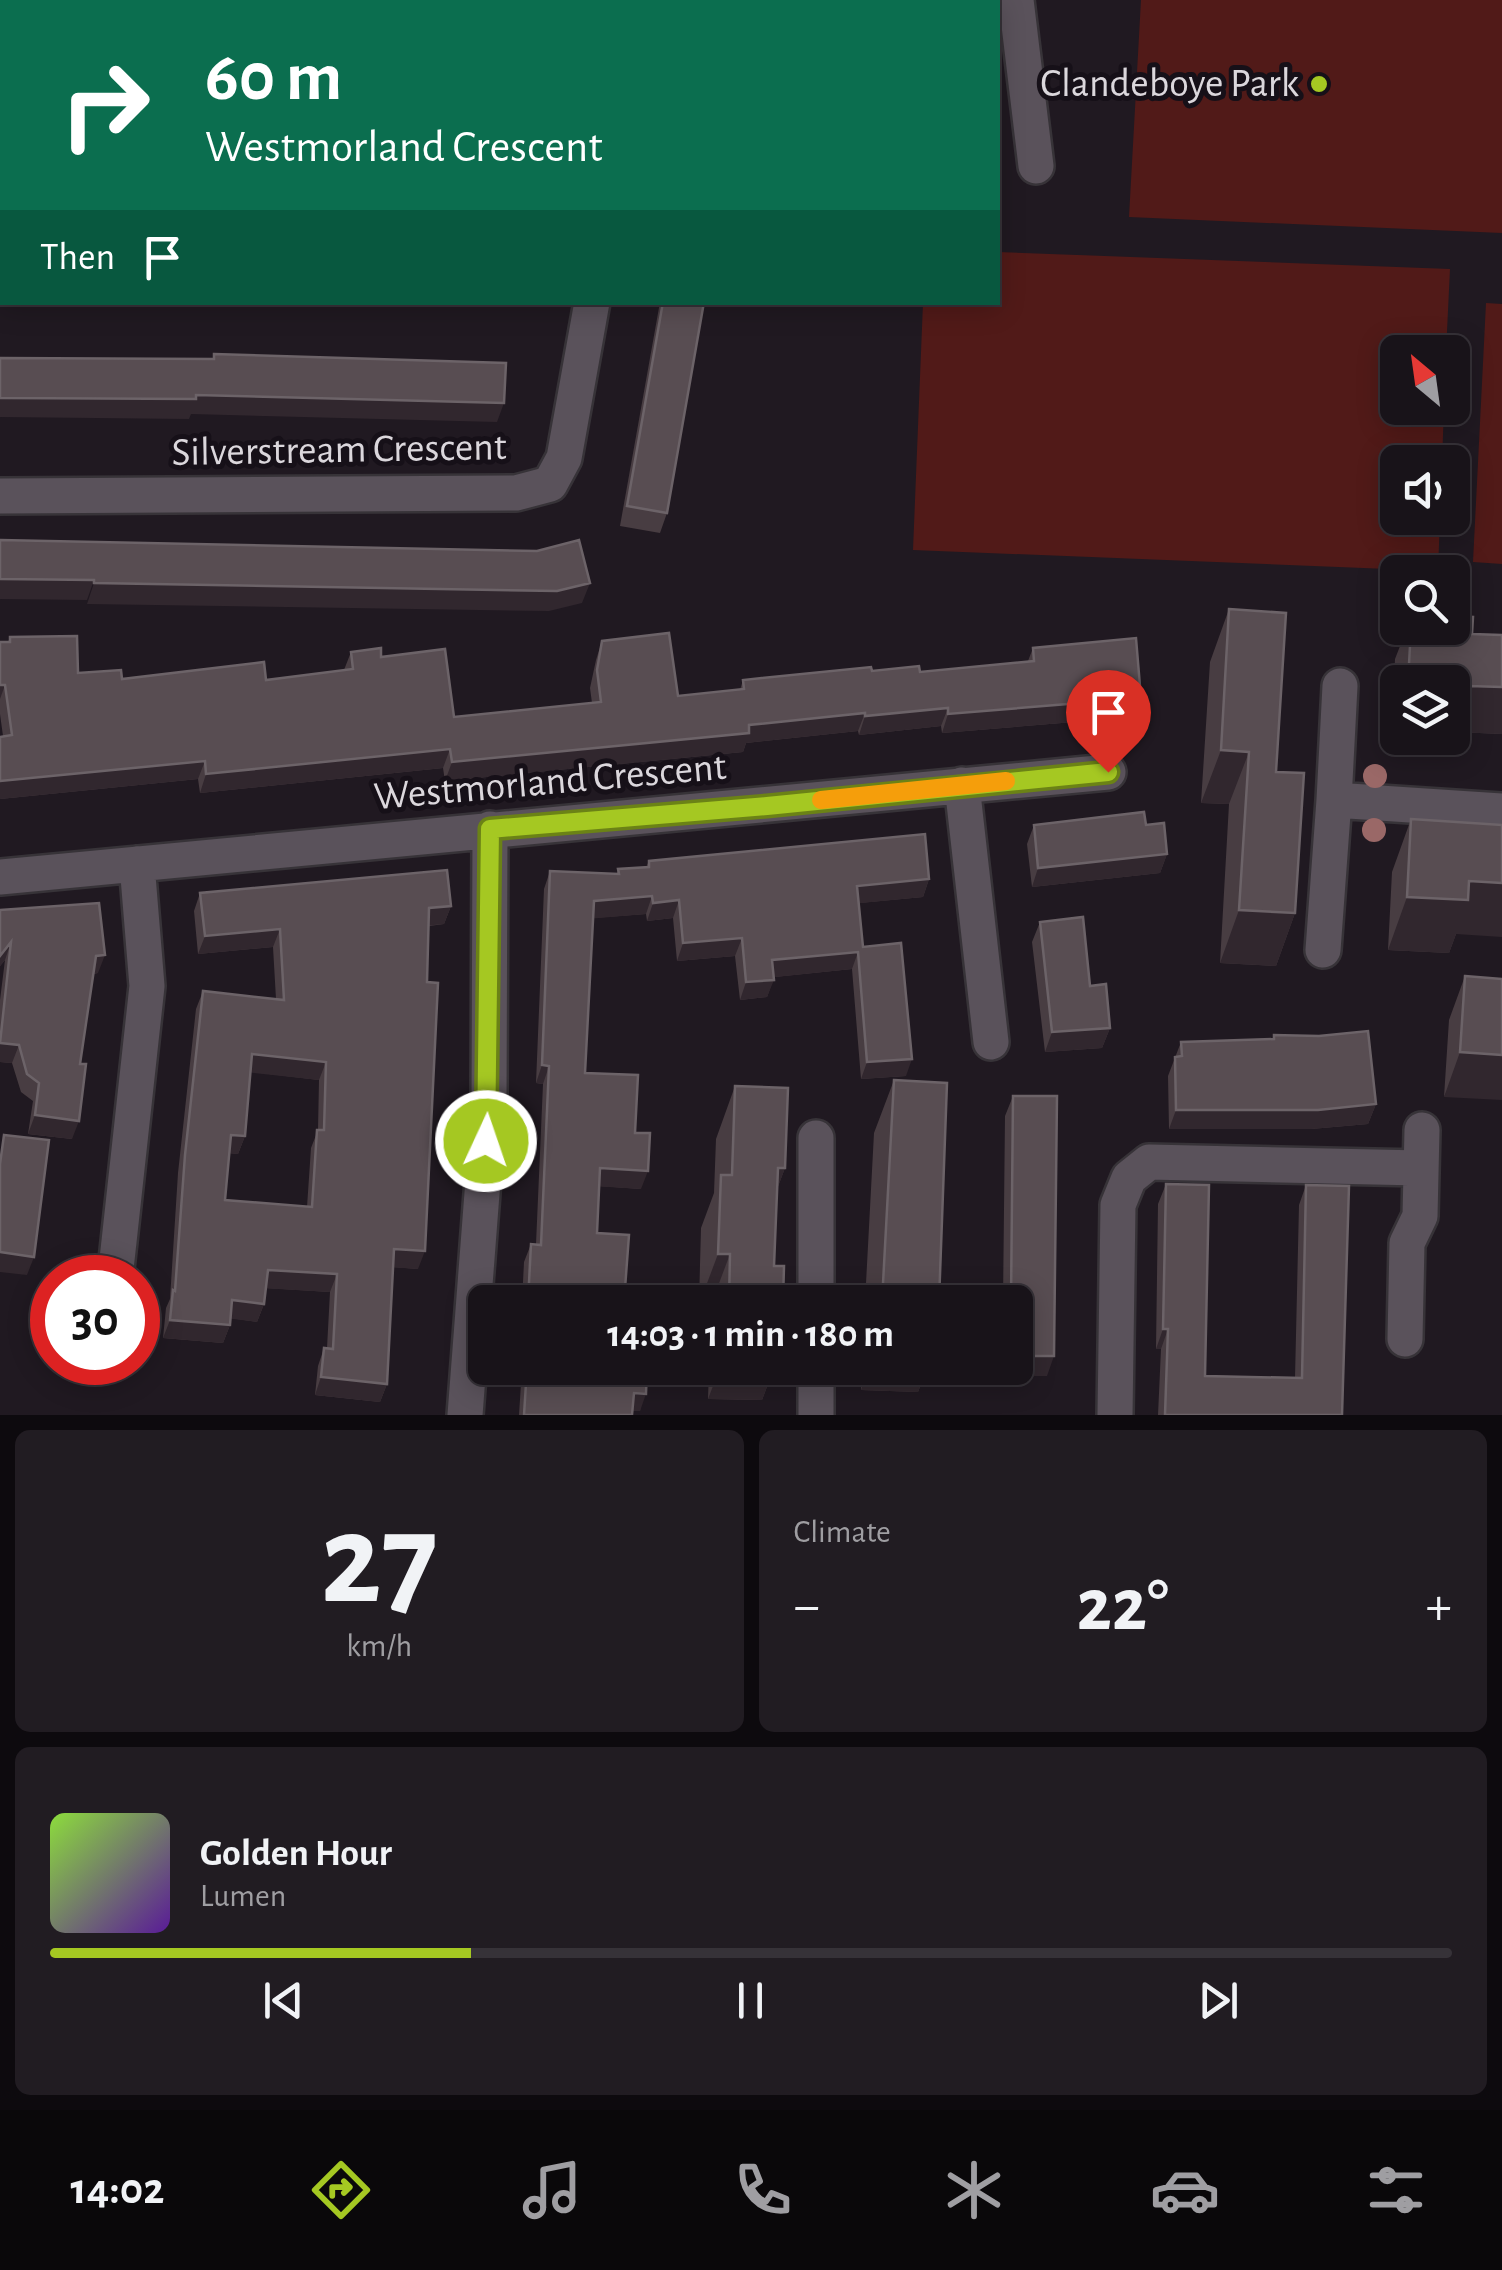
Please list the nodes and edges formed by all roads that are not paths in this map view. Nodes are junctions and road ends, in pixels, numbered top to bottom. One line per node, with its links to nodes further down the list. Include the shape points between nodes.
1 (1016, 0): 2 (street)
2 (1036, 166)
3 (591, 305): 4 (street, Silverstream Crescent, via 564,458 550,484 516,493)
4 (0, 496)
5 (1340, 686): 8 (street)
6 (1108, 772): 7 (street, Westmorland Crescent)
7 (962, 785): 10 (street, Westmorland Crescent); 14 (street)
8 (1334, 800): 9 (street); 13 (street)
9 (1502, 811)
10 (490, 829): 11 (street, Westmorland Crescent); 22 (street, via 489,1102)
11 (137, 864): 12 (street, Westmorland Crescent); 18 (street, via 147,986)
12 (0, 877)
13 (1323, 950)
14 (991, 1042)
15 (1422, 1130): 17 (street)
16 (816, 1138): 19 (street)
17 (1421, 1168): 20 (street, via 1420,1216 1407,1244); 24 (street, via 1149,1162 1128,1178 1118,1205)
18 (118, 1255)
19 (816, 1285)
20 (1405, 1338)
21 (816, 1385): 23 (street)
22 (465, 1415)
23 (816, 1415)
24 (1115, 1415)

